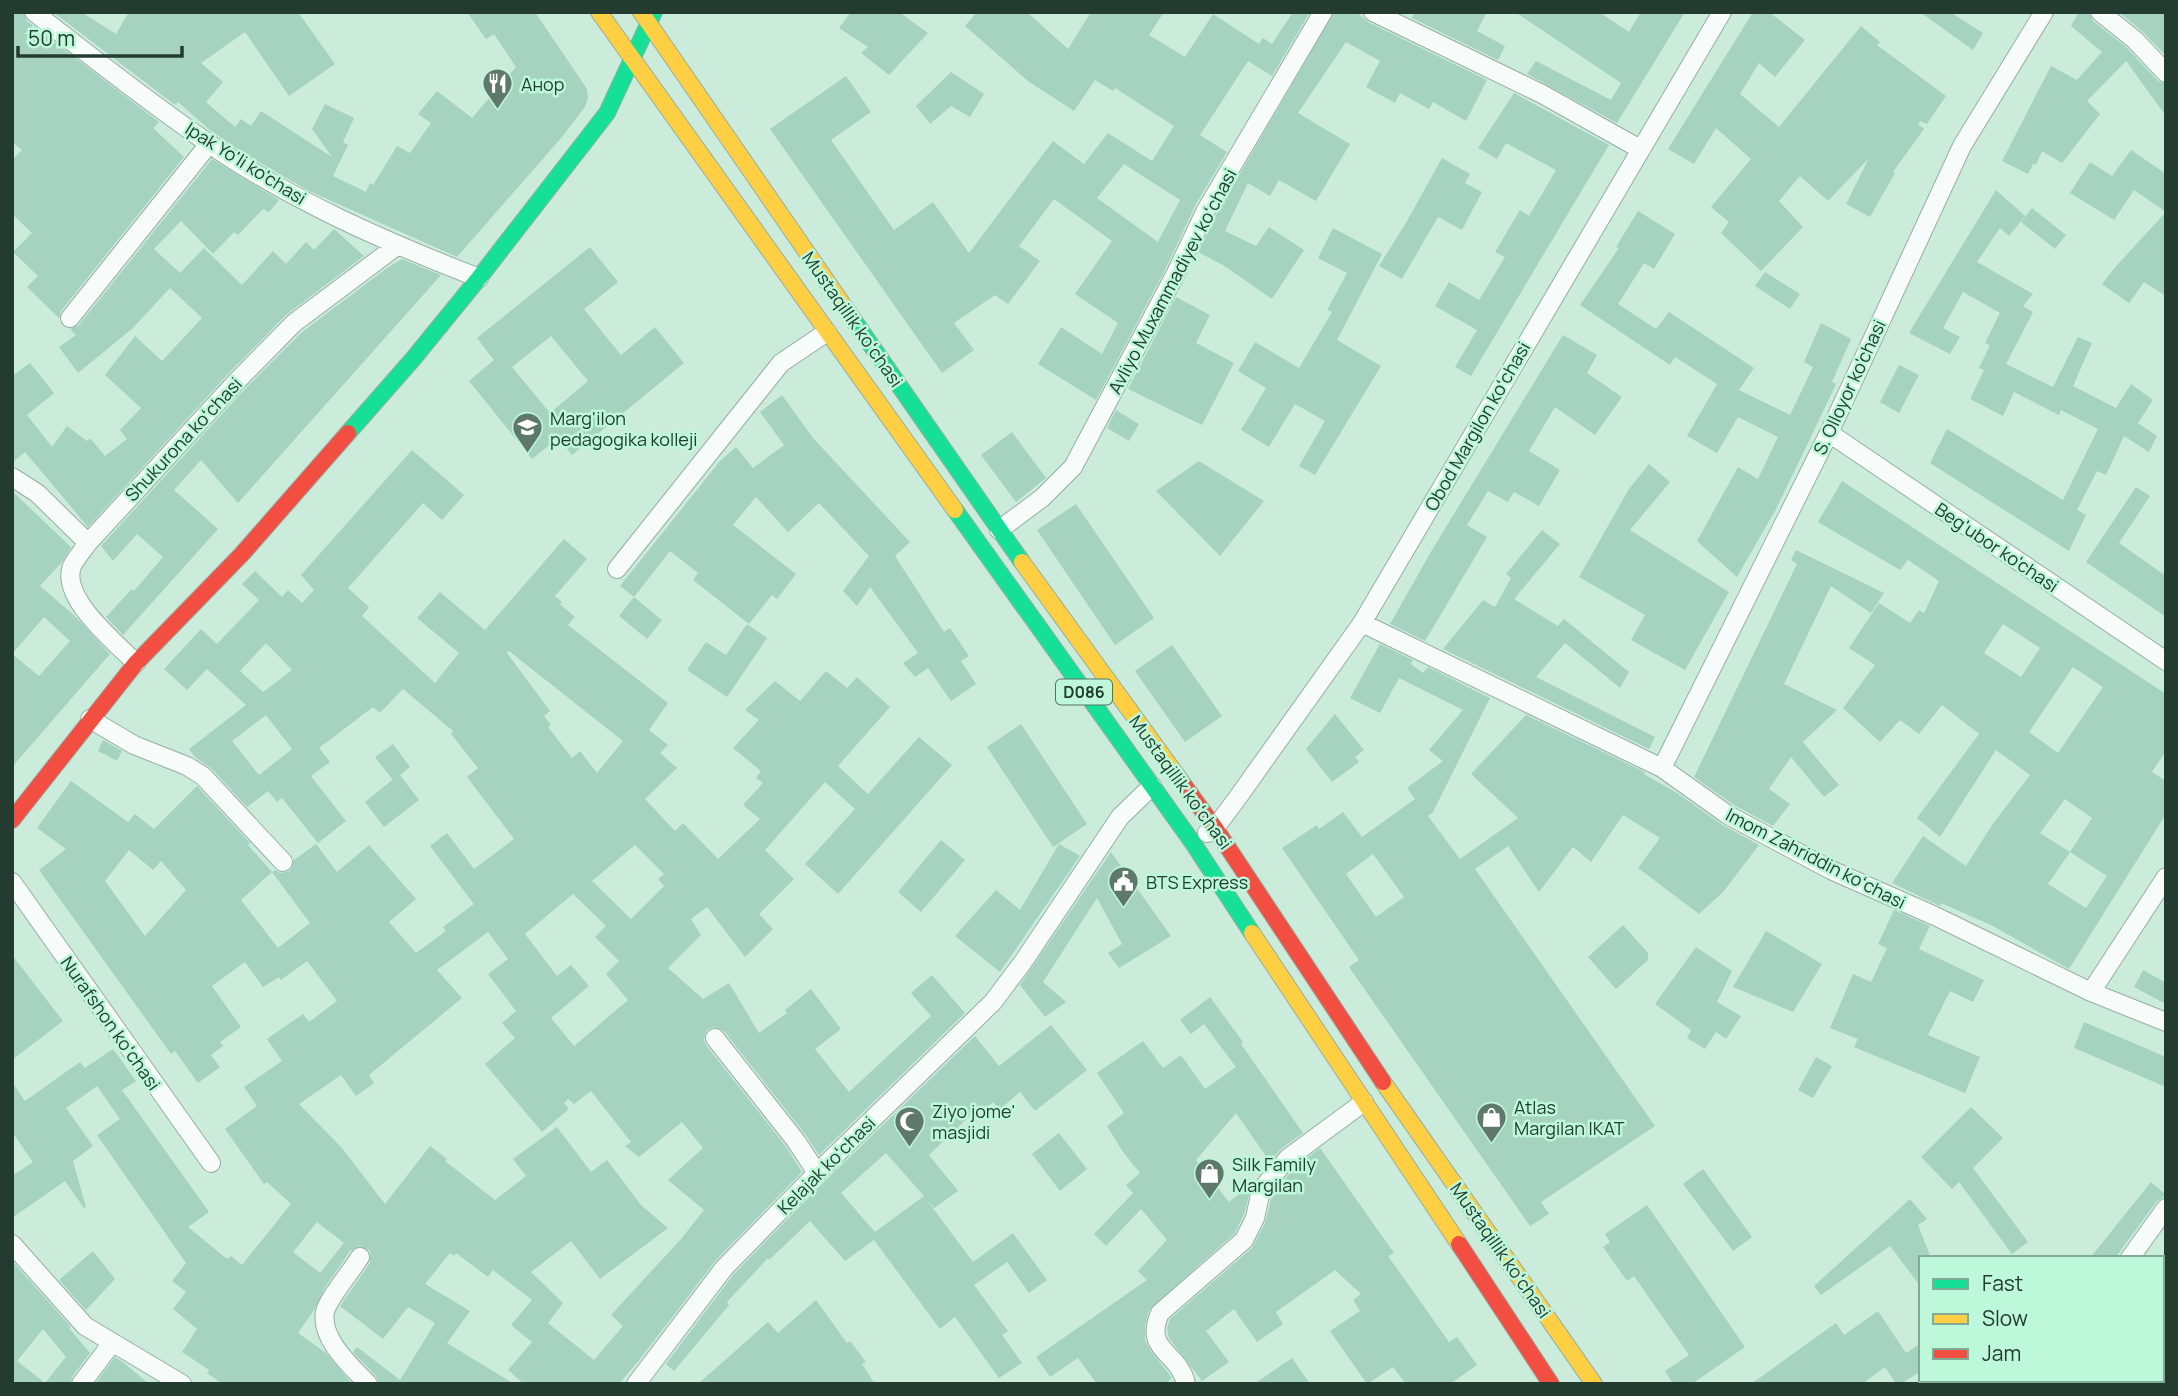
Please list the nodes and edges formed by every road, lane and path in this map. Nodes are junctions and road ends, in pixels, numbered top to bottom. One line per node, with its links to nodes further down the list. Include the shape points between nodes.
1 (34, 12): 11 (street, Ipak Yo'li ko'chasi)
2 (599, 12): 9 (main road, Mustaqillik koʻchasi / D086)
3 (1323, 12): 19 (street, Avliyo Muxammadiyev koʻchasi, via 1206,210 1073,467 1042,498)
4 (1373, 12): 12 (street, via 1542,94)
5 (1722, 12): 12 (street, Obod Margilon koʻchasi)
6 (2044, 12): 17 (street, S. Olloyor ko'chasi, via 1962,146)
7 (2100, 12): 10 (street)
8 (648, 16): 9 (main road); 19 (main road, Mustaqillik koʻchasi / D086)
9 (631, 60): 14 (main road, via 607,113); 16 (main road, Mustaqillik koʻchasi / D086)
10 (2166, 73)
11 (209, 144): 13 (street, Ipak Yo'li ko'chasi, via 286,191); 15 (street)
12 (1640, 149): 22 (street, Obod Margilon koʻchasi)
13 (398, 245): 14 (street, Ipak Yo'li ko'chasi); 20 (street, Shukurona koʻchasi, via 294,323)
14 (479, 278): 24 (main road, via 242,554)
15 (70, 318)
16 (827, 332): 21 (street, via 780,363); 27 (main road, Mustaqillik koʻchasi / D086)
17 (1829, 433): 23 (street, Beg'ubor ko'chasi); 26 (street, S. Olloyor ko'chasi)
18 (12, 477): 20 (street, via 37,493)
19 (999, 530): 29 (main road, Mustaqillik koʻchasi / D086)
20 (88, 542): 24 (street, Shukurona koʻchasi, via 72,566 70,580 92,621)
21 (617, 569)
22 (1362, 623): 26 (street, Imom Zahriddin koʻchasi); 29 (street, Obod Margilon koʻchasi)
23 (2166, 661)
24 (136, 663): 25 (main road)
25 (90, 719): 28 (main road); 31 (street, via 134,746 203,776)
26 (1662, 768): 34 (street, Imom Zahriddin koʻchasi, via 1728,816 1831,870)
27 (1152, 786): 30 (main road, Mustaqillik koʻchasi / D086); 39 (street, Kelajak koʻchasi, via 1120,817 993,1002)
28 (12, 820)
29 (1215, 828): 30 (street, Obod Margilon koʻchasi); 51 (main road, Mustaqillik koʻchasi / D086, via 1387,1087)
30 (1193, 844): 37 (main road, Mustaqillik koʻchasi / D086)
31 (283, 862)
32 (2166, 877): 34 (street)
33 (12, 882): 38 (street, Nurafshon koʻchasi)
34 (2091, 992): 35 (street, Imom Zahriddin koʻchasi)
35 (2166, 1023)
36 (715, 1038): 39 (street)
37 (1364, 1102): 49 (street, via 1288,1158 1261,1190 1244,1240 1160,1313 1153,1327 1154,1338 1184,1374); 50 (main road, Mustaqillik koʻchasi / D086)
38 (211, 1163)
39 (817, 1173): 48 (street, Kelajak koʻchasi, via 724,1268)
40 (2166, 1208): 42 (street)
41 (12, 1244): 44 (street, via 85,1326)
42 (2131, 1256)
43 (360, 1257): 47 (street, via 325,1310 324,1328)
44 (112, 1343): 45 (street); 46 (street)
45 (81, 1384)
46 (182, 1384)
47 (368, 1384)
48 (636, 1384)
49 (1186, 1384)
50 (1552, 1384)
51 (1594, 1384)

